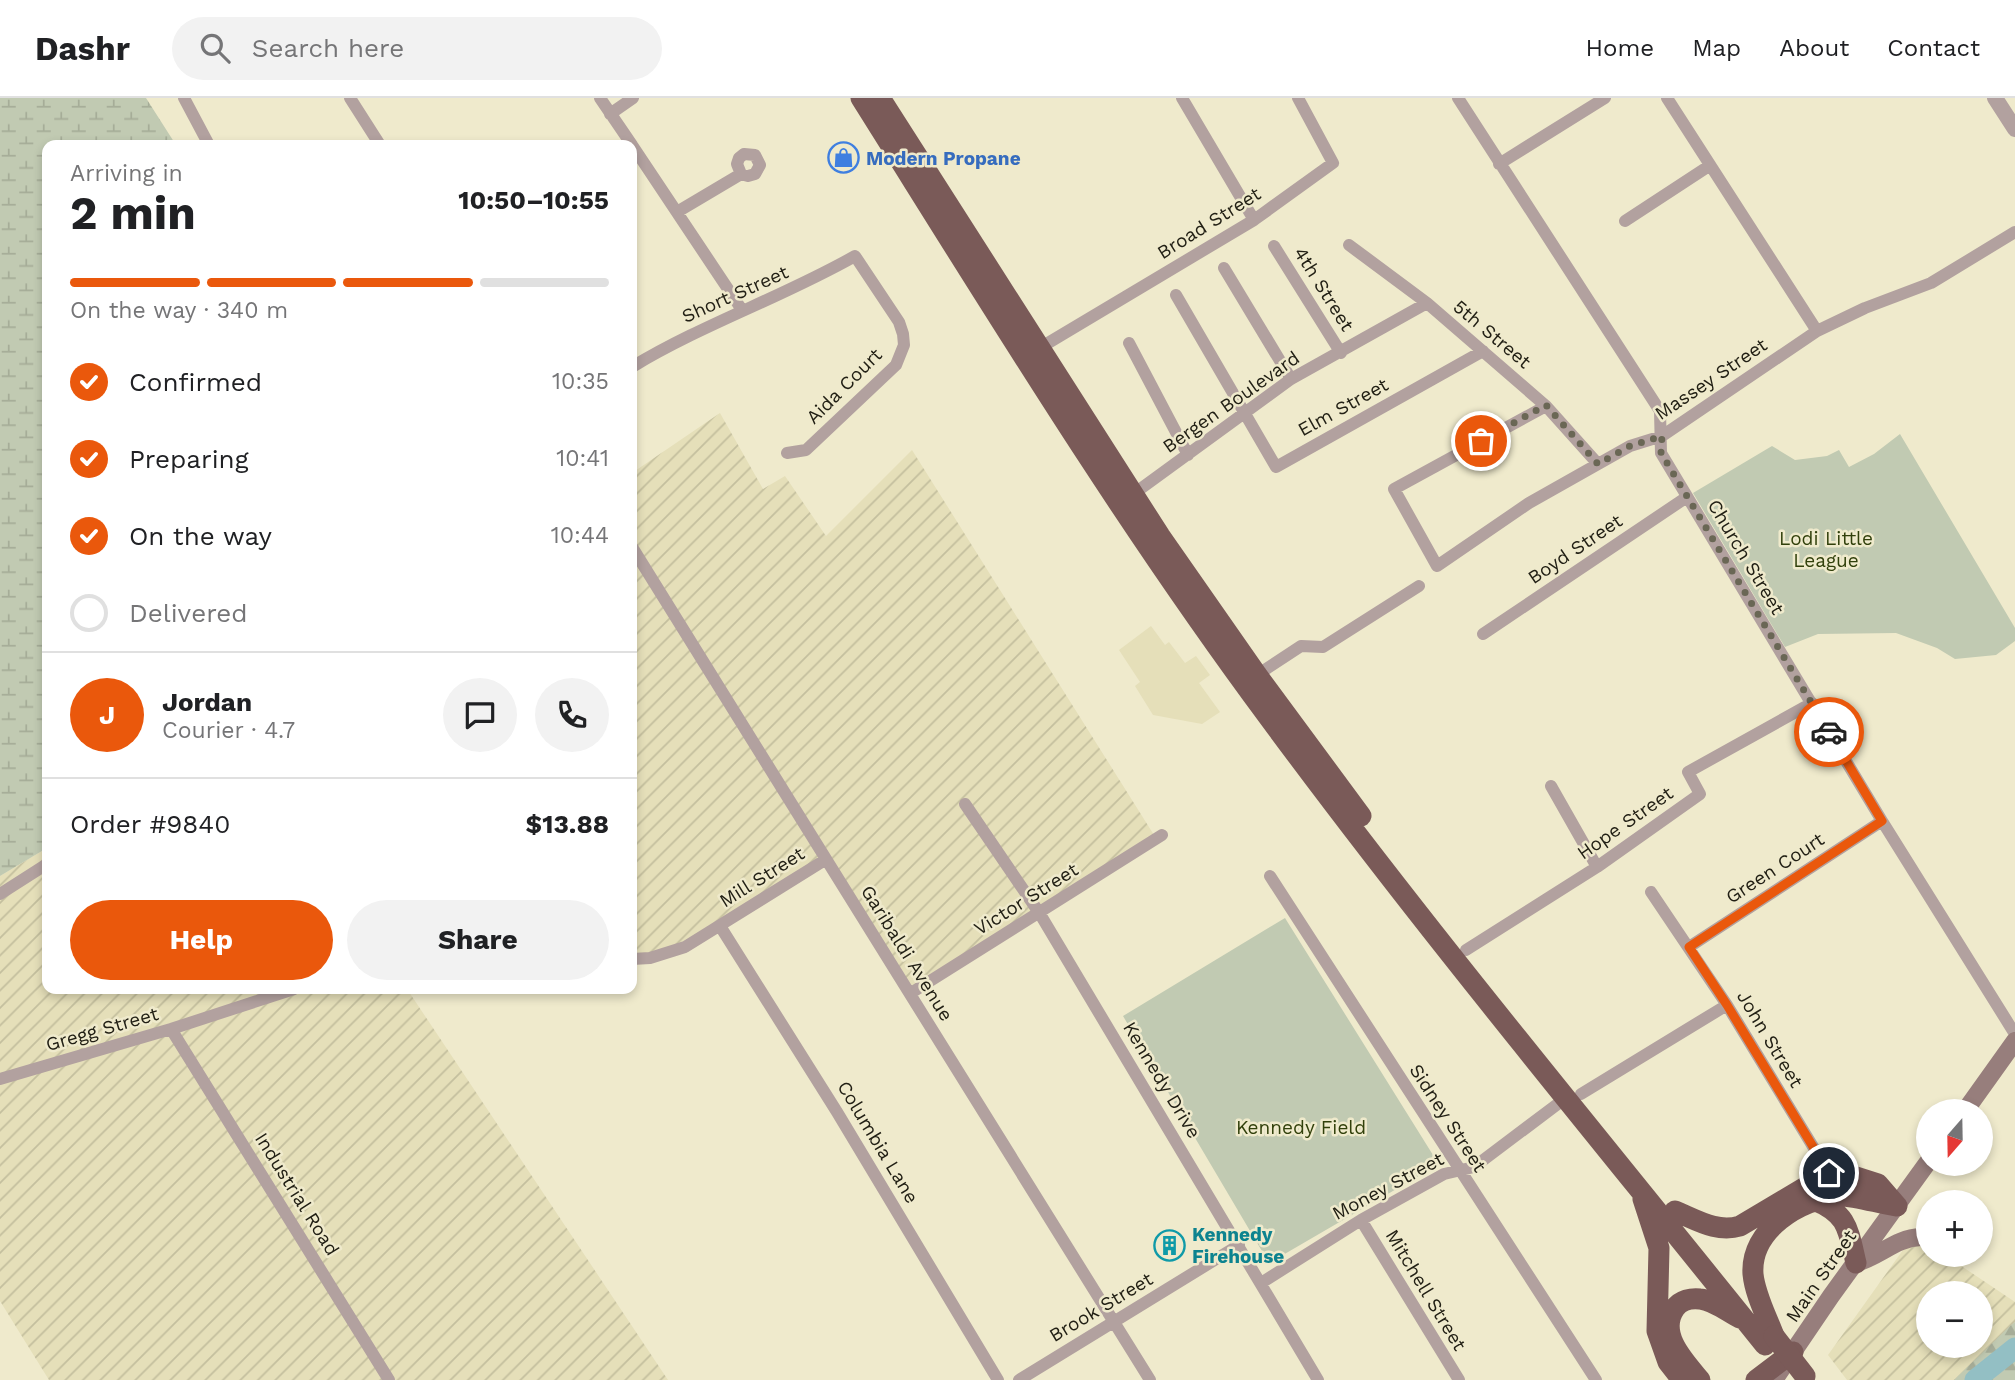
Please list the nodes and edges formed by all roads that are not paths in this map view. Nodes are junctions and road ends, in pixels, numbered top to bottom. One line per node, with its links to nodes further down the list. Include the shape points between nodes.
1 (184, 98): 15 (street)
2 (350, 98): 16 (street)
3 (600, 98): 13 (street)
4 (633, 98): 13 (street)
5 (861, 98): 75 (highway, via 1042,386 1188,604 1315,780)
6 (880, 98): 35 (highway)
7 (1182, 98): 23 (street)
8 (1298, 98): 23 (street, Broad Street, via 1333,163)
9 (1458, 98): 19 (street, Church Street)
10 (1605, 98): 19 (street)
11 (1667, 98): 20 (street)
12 (1995, 98): 14 (street)
13 (610, 114): 17 (street)
14 (2015, 129)
15 (206, 140)
16 (377, 140)
17 (628, 140)
18 (637, 152): 22 (street)
19 (1499, 164): 42 (street, Church Street, via 1660,411)
20 (1709, 166): 24 (street); 33 (street)
21 (741, 174): 22 (street)
22 (677, 212): 32 (street)
23 (1254, 220): 35 (street, Broad Street)
24 (1625, 221)
25 (2015, 232): 33 (street, Massey Street, via 1931,283)
26 (1349, 245): 31 (street, 5th Street)
27 (1274, 246): 37 (street, 4th Street)
28 (855, 256): 32 (street, Short Street, via 814,280); 43 (street, Aida Court, via 900,323 901,355 888,373 806,450)
29 (1224, 268): 39 (street)
30 (1176, 295): 41 (street)
31 (1427, 303): 36 (street, 5th Street); 37 (street, Bergen Boulevard)
32 (742, 310): 38 (street, Short Street)
33 (1817, 331): 42 (street, Massey Street)
34 (1129, 343): 44 (street)
35 (1038, 349): 46 (highway)
36 (1483, 351): 40 (street, 5th Street); 41 (street, Elm Street, via 1276,467)
37 (1341, 353): 39 (street, Bergen Boulevard)
38 (637, 364)
39 (1291, 379): 41 (street, Bergen Boulevard)
40 (1546, 405): 45 (street, 5th Street); 45 (street, Massey Street, via 1394,489 1437,566 1529,503)
41 (1245, 414): 44 (street, Bergen Boulevard)
42 (1662, 436): 45 (street, Massey Street, via 1630,446); 47 (street, Church Street, via 1661,453)
43 (787, 453)
44 (1188, 456): 46 (street, Bergen Boulevard)
45 (1598, 464)
46 (1132, 495): 51 (highway)
47 (1687, 497): 50 (street, Boyd Street); 52 (street, Church Street)
48 (637, 555): 57 (street, Garibaldi Avenue)
49 (1419, 586): 51 (street, via 1324,647 1301,646)
50 (1483, 634)
51 (1256, 675): 66 (highway)
52 (1812, 703): 55 (street, Church Street); 59 (street, Hope Street, via 1688,772 1700,794)
53 (1551, 786): 59 (street)
54 (965, 804): 63 (street, Kennedy Drive)
55 (1882, 821): 65 (street, Green Court); 72 (street, Church Street)
56 (1162, 835): 63 (street, Victor Street)
57 (825, 860): 64 (street, Mill Street); 68 (street, Garibaldi Avenue)
58 (42, 867): 62 (street)
59 (1597, 867): 66 (street, Hope Street)
60 (1270, 876): 77 (street, Sidney Street)
61 (1651, 892): 65 (street, John Street)
62 (0, 894)
63 (1040, 914): 68 (street, Victor Street); 86 (street, Kennedy Drive)
64 (720, 926): 67 (street, via 669,954); 95 (street, Columbia Lane)
65 (1689, 947): 70 (street, John Street)
66 (1466, 950): 75 (highway)
67 (637, 959)
68 (911, 993): 89 (street, Garibaldi Avenue)
69 (279, 994): 71 (street, Gregg Street)
70 (1727, 1005): 75 (street, Money Street); 78 (street, John Street)
71 (171, 1029): 74 (street, Gregg Street); 94 (street, Industrial Road)
72 (2015, 1034)
73 (2015, 1041): 76 (main road)
74 (0, 1079)
75 (1574, 1096): 77 (street, Money Street, via 1474,1167); 80 (highway); 83 (highway)
76 (1974, 1099)
77 (1458, 1169): 84 (street, Money Street); 100 (street, Sidney Street)
78 (1829, 1173): 82 (highway, via 1878,1184); 83 (highway, via 1732,1229 1716,1228)
79 (1918, 1176): 82 (main road, Main Street)
80 (1638, 1186): 90 (highway); 101 (highway, via 1659,1248 1659,1338 1668,1362)
81 (1814, 1200): 82 (highway, via 1841,1196); 87 (highway, via 1828,1205 1845,1221); 91 (highway, via 1773,1225 1757,1253 1753,1273)
82 (1897, 1206): 87 (main road, Main Street)
83 (1675, 1211): 91 (highway)
84 (1361, 1220): 88 (street, Money Street); 99 (street, Mitchell Street)
85 (1916, 1238): 87 (main road, via 1898,1241 1880,1255)
86 (1239, 1245): 88 (street, Kennedy Drive); 89 (street, Brook Street)
87 (1856, 1263): 92 (main road, Main Street)
88 (1261, 1283): 98 (street, Kennedy Drive)
89 (1114, 1322): 96 (street, Brook Street); 97 (street, Garibaldi Avenue)
90 (1747, 1322): 91 (highway); 102 (highway, via 1702,1298 1683,1300 1674,1309 1668,1328 1673,1342)
91 (1770, 1340): 93 (highway)
92 (1793, 1352): 103 (highway); 104 (main road, Main Street)
93 (1803, 1379)
94 (389, 1380)
95 (998, 1380)
96 (1019, 1380)
97 (1150, 1380)
98 (1318, 1380)
99 (1459, 1380)
100 (1596, 1380)
101 (1682, 1380)
102 (1700, 1380)
103 (1756, 1380)
104 (1774, 1380)

